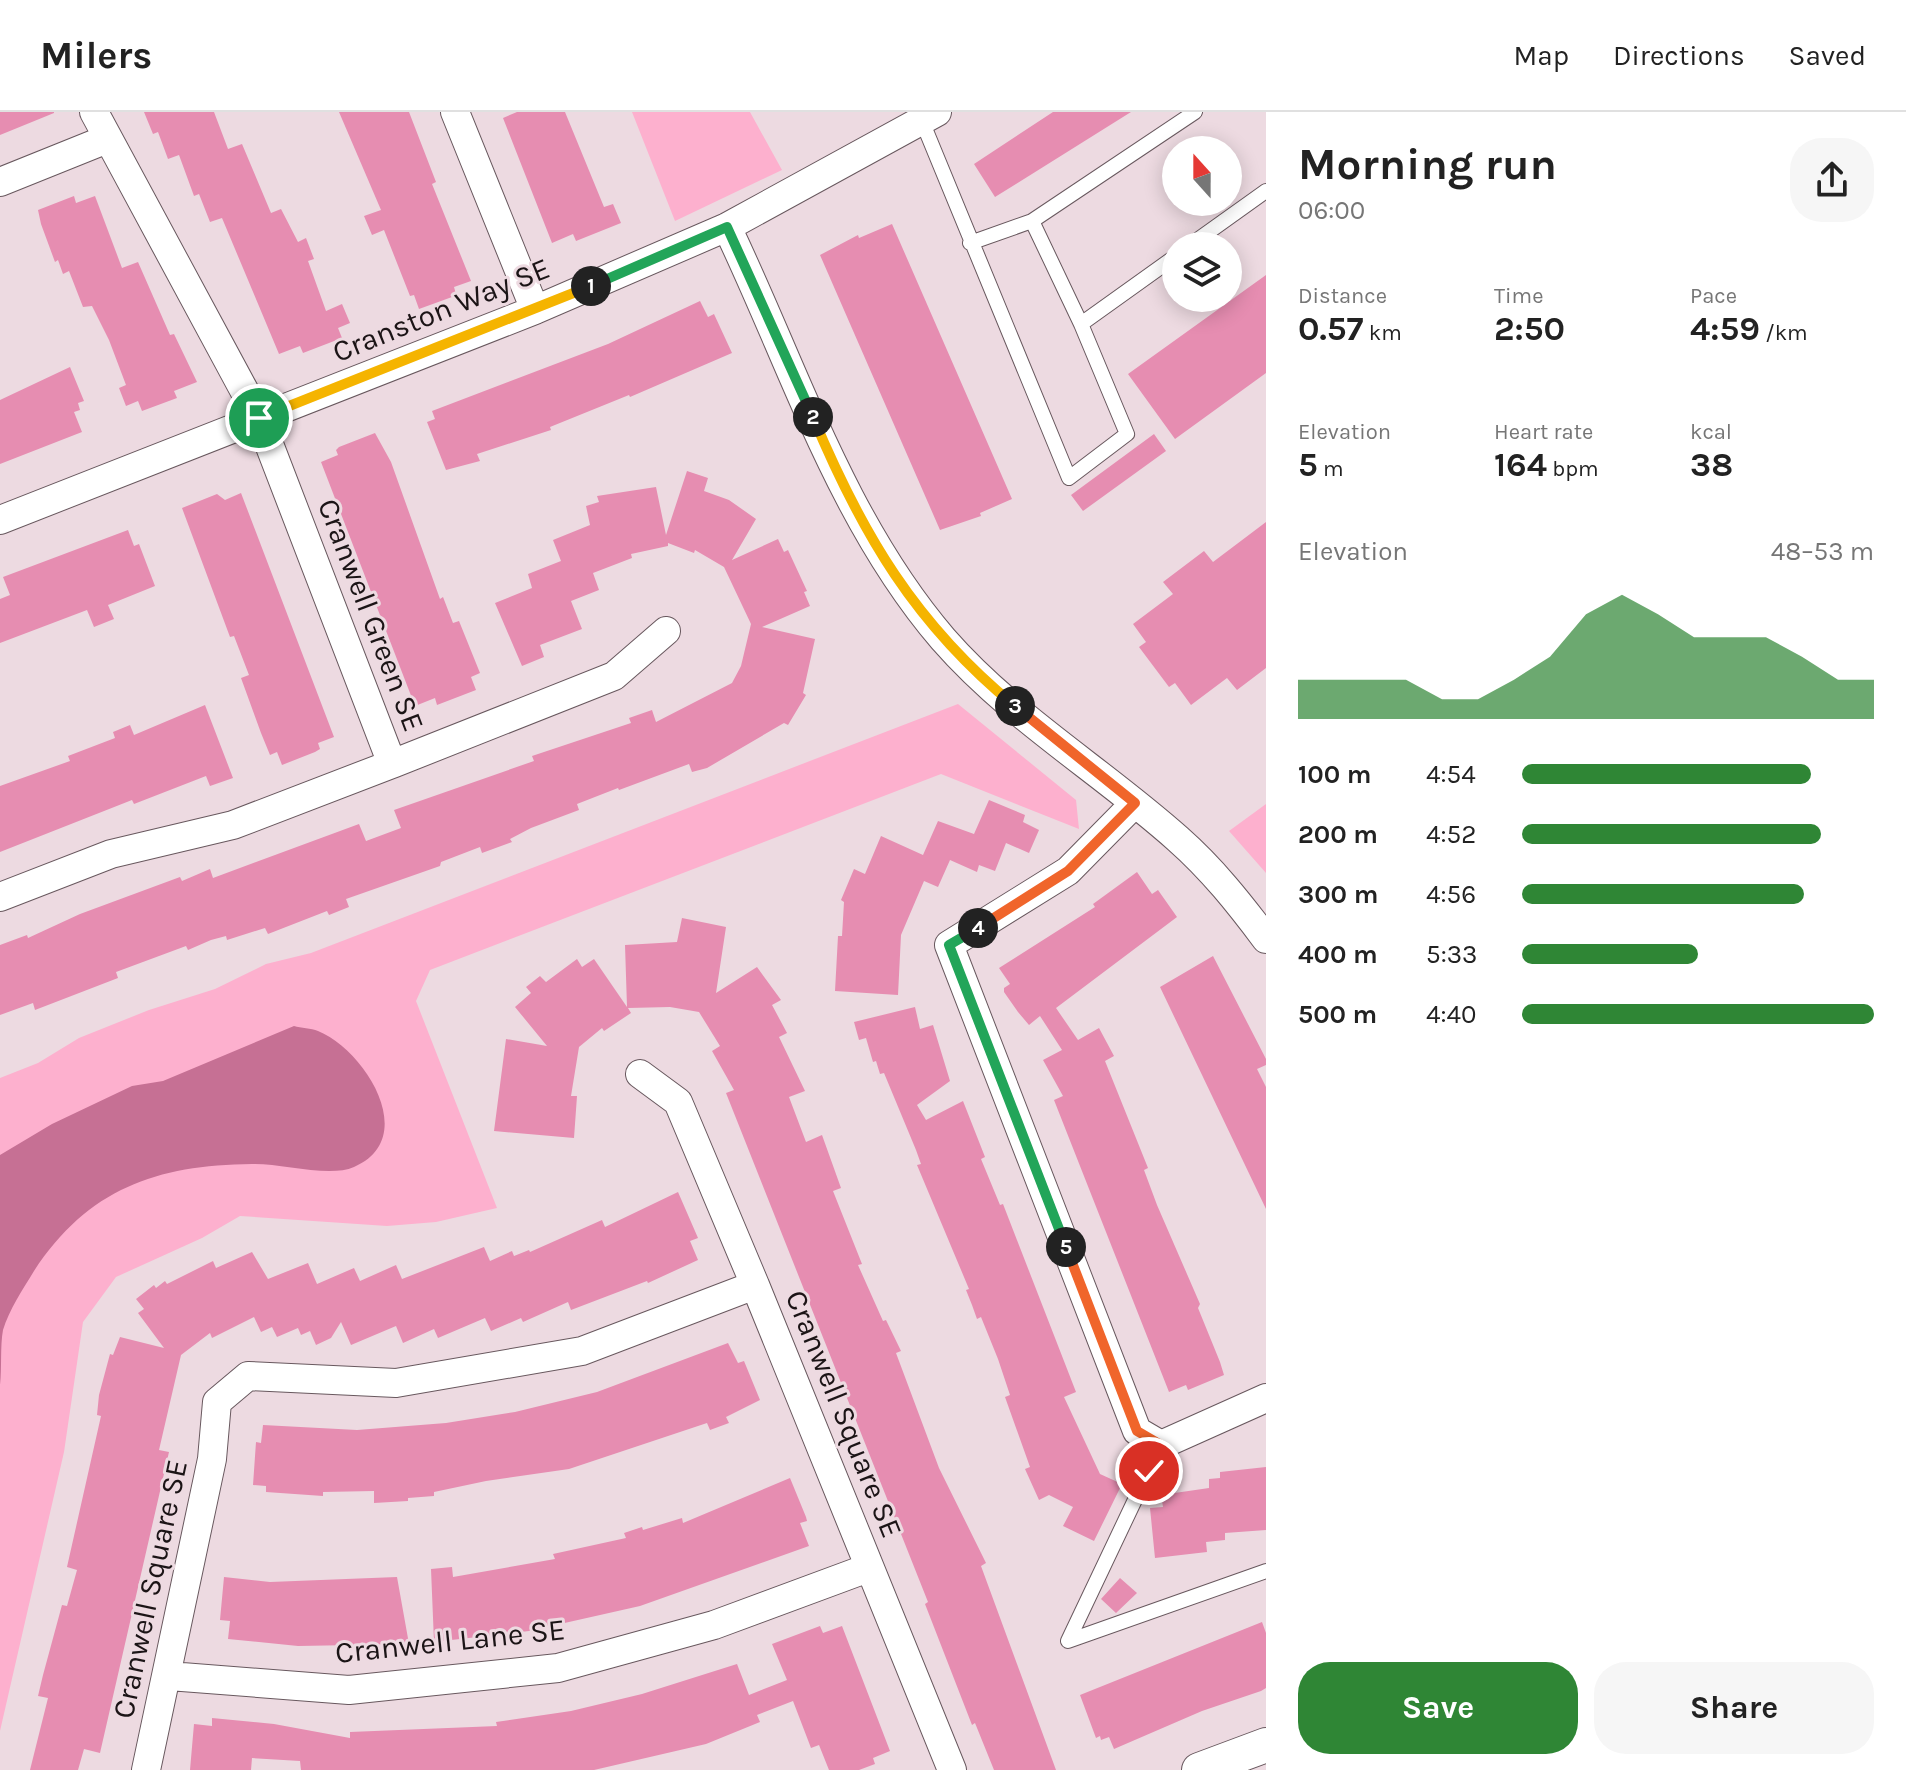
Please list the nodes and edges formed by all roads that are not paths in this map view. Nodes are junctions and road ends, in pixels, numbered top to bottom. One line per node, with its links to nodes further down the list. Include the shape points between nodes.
1 (94, 112): 5 (street, Cranwell Green SE)
2 (455, 112): 13 (street)
3 (1195, 112): 8 (lane)
4 (925, 115): 9 (street, Cranston Way SE); 11 (lane)
5 (107, 139): 6 (street); 15 (street, Cranwell Green SE)
6 (0, 182)
7 (1266, 191): 10 (lane)
8 (1032, 221): 11 (lane); 14 (lane)
9 (727, 227): 13 (street, Cranston Way SE); 19 (street, via 847,498 896,581 973,669)
10 (1209, 232)
11 (970, 243): 14 (lane, via 1069,478 1127,434)
12 (1162, 266): 14 (lane)
13 (535, 310): 15 (street, Cranston Way SE)
14 (1081, 324)
15 (259, 418): 16 (street, Cranston Way SE); 18 (street, Cranwell Green SE)
16 (0, 520)
17 (666, 631): 18 (street, via 614,676)
18 (392, 764): 20 (street, Cranwell Green SE, via 233,825 111,854)
19 (1135, 803): 21 (street, via 1230,890); 25 (street, via 1068,871 949,945 1137,1431)
20 (0, 897)
21 (1266, 939)
22 (640, 1074): 23 (street, via 678,1102)
23 (755, 1285): 26 (street, Cranwell Square SE); 28 (street, Cranwell Square SE, via 582,1351 396,1383 248,1376 217,1402 212,1459)
24 (1266, 1398): 25 (street)
25 (1161, 1445): 27 (lane, via 1068,1641)
26 (868, 1568): 28 (street, Cranwell Lane SE, via 714,1625 558,1668 349,1690); 31 (street, Cranwell Square SE)
27 (1266, 1571)
28 (169, 1676): 30 (street, Cranwell Square SE)
29 (1266, 1745): 32 (street)
30 (146, 1770)
31 (952, 1770)
32 (1199, 1770)

